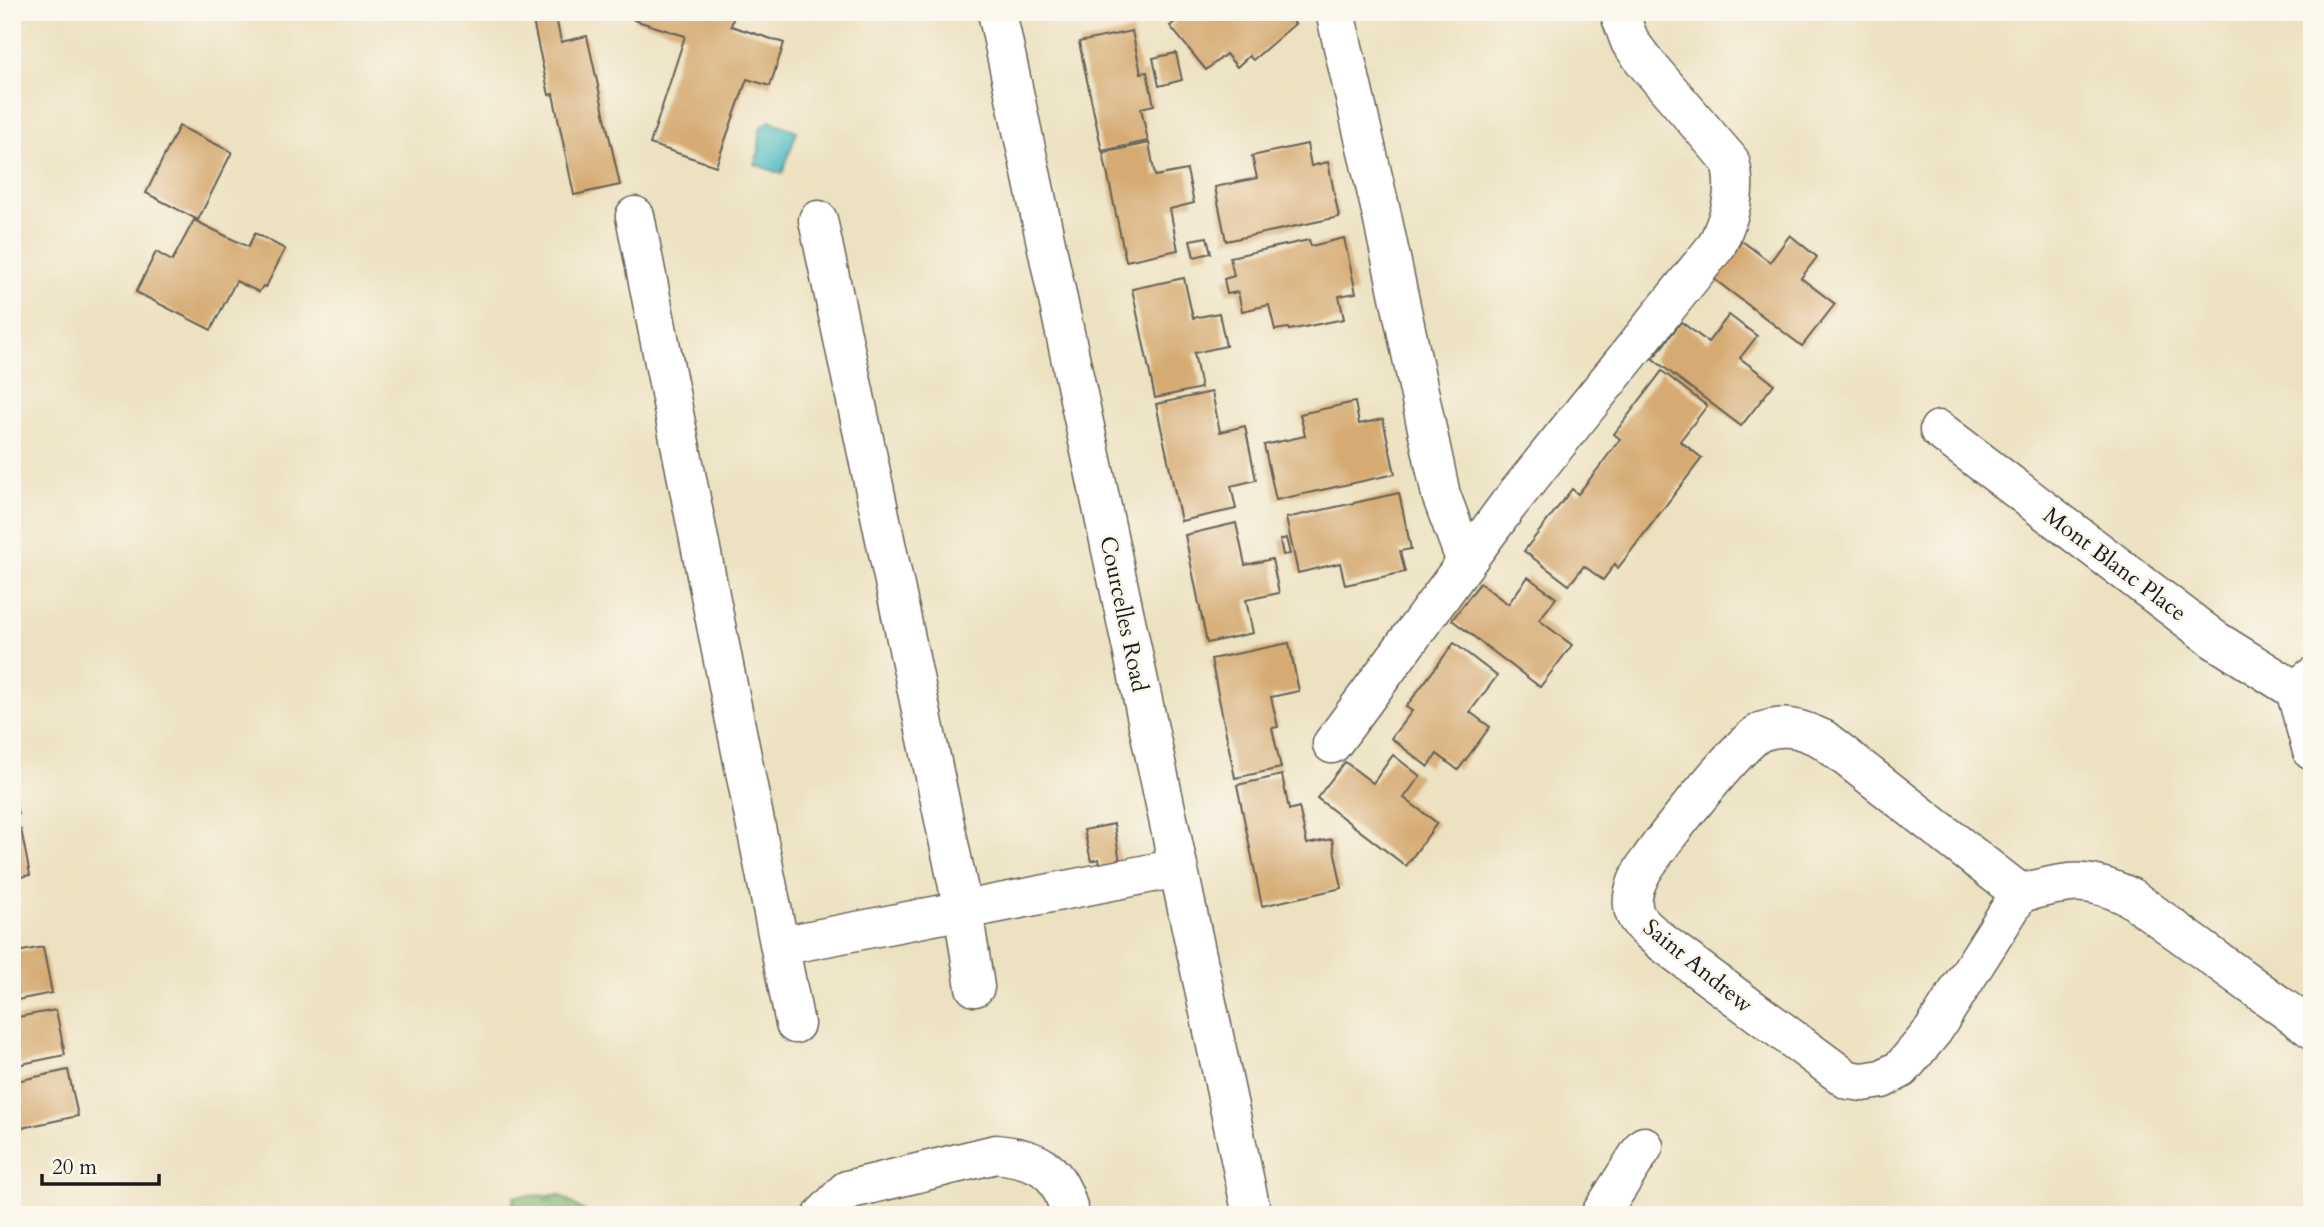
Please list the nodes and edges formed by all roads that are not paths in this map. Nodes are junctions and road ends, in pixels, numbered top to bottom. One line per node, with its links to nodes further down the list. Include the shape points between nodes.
1 (997, 12): 11 (street, Courcelles Road)
2 (1335, 12): 7 (street, via 1441,495)
3 (1619, 12): 7 (street, via 1630,42 1730,161 1735,180 1729,218 1717,245)
4 (635, 216): 14 (street)
5 (818, 220): 13 (street)
6 (1939, 430): 8 (street, Mont Blanc Place, via 2215,640)
7 (1466, 562): 9 (street)
8 (2303, 684): 10 (street, Mont Blanc Place)
9 (1332, 744)
10 (2312, 751)
11 (1178, 868): 13 (street); 21 (street, Courcelles Road)
12 (2020, 893): 12 (street, Saint Andrew, via 1823,739 1800,728 1780,727 1758,733 1648,862 1636,884 1632,907 1641,924 1663,943 1848,1080 1863,1082 1901,1069 1933,1031); 17 (street, via 2079,880 2130,897)
13 (963, 910): 14 (street); 15 (street)
14 (780, 946): 16 (street)
15 (975, 987)
16 (794, 1024)
17 (2312, 1029)
18 (1644, 1146): 22 (street)
19 (823, 1215): 20 (street, via 847,1190 996,1154 1020,1157 1056,1176)
20 (1070, 1215)
21 (1252, 1215)
22 (1600, 1215)

